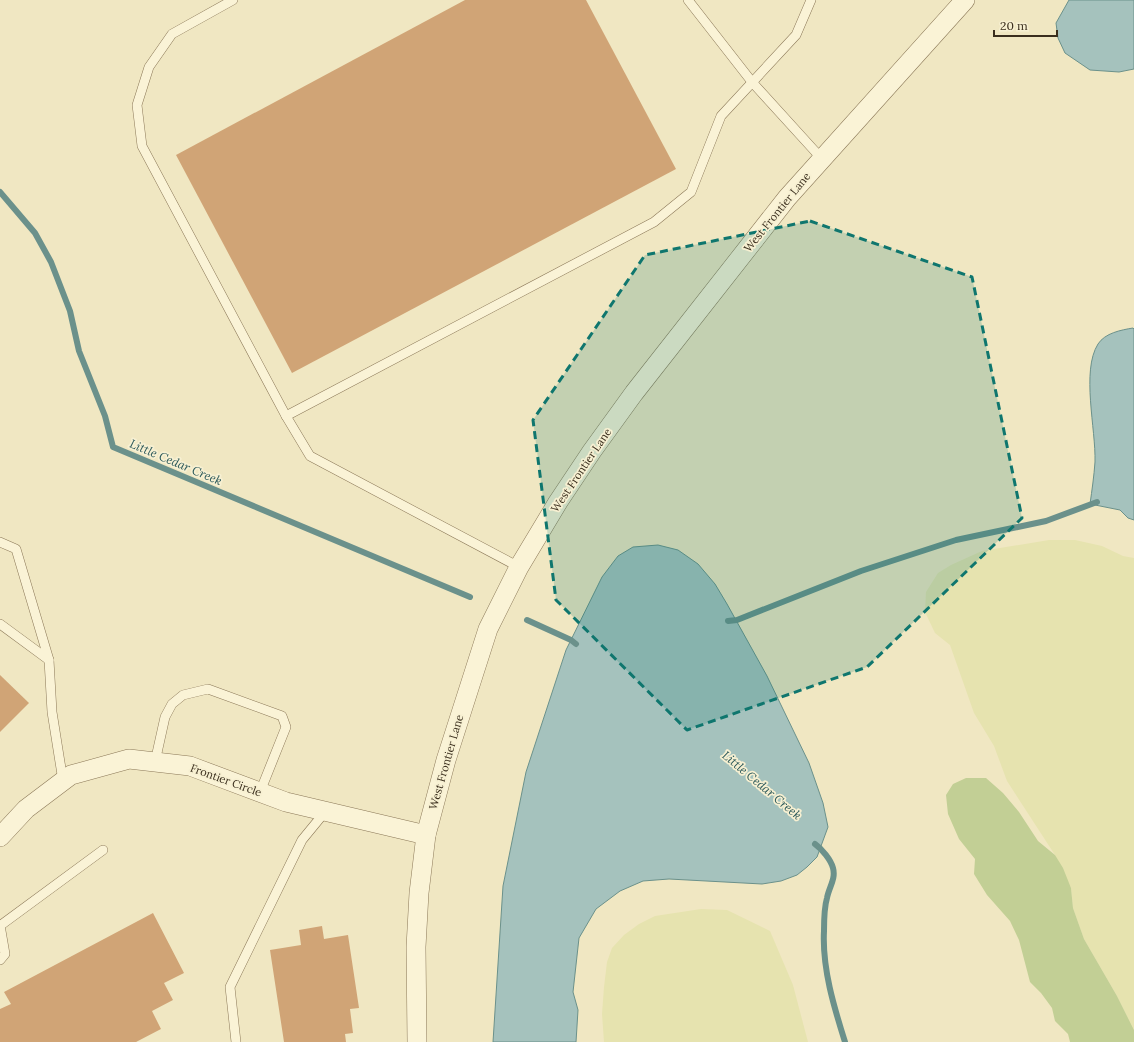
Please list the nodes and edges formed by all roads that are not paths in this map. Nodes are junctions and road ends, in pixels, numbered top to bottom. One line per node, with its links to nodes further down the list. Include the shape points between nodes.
1 (233, 0): 7 (lane, via 172,34 149,67 137,105 142,146)
2 (688, 0): 5 (lane)
3 (810, 0): 5 (lane, via 796,35)
4 (965, 0): 6 (street, West Frontier Lane)
5 (752, 82): 6 (lane); 7 (lane, via 721,116 691,192 654,222)
6 (822, 159): 9 (street, West Frontier Lane, via 786,198 634,393 558,502)
7 (286, 416): 9 (lane, via 310,456)
8 (0, 542): 11 (lane, via 16,549)
9 (519, 567): 16 (street, West Frontier Lane, via 488,629 448,753)
10 (0, 624): 11 (lane)
11 (49, 660): 13 (lane, via 52,712)
12 (155, 762): 13 (street, Frontier Circle, via 129,759 71,775); 14 (street, Frontier Circle, via 190,766); 14 (lane, via 165,717 172,704 183,695 208,689 282,716 286,727)
13 (62, 781): 17 (street, Frontier Circle, via 26,809)
14 (260, 792): 15 (street, Frontier Circle)
15 (324, 812): 16 (street, Frontier Circle); 21 (lane, via 302,840 230,987)
16 (426, 835): 22 (street, West Frontier Lane, via 416,947)
17 (0, 837)
18 (103, 850): 19 (lane)
19 (0, 925): 20 (lane, via 5,954)
20 (0, 960)
21 (236, 1042)
22 (418, 1042)

